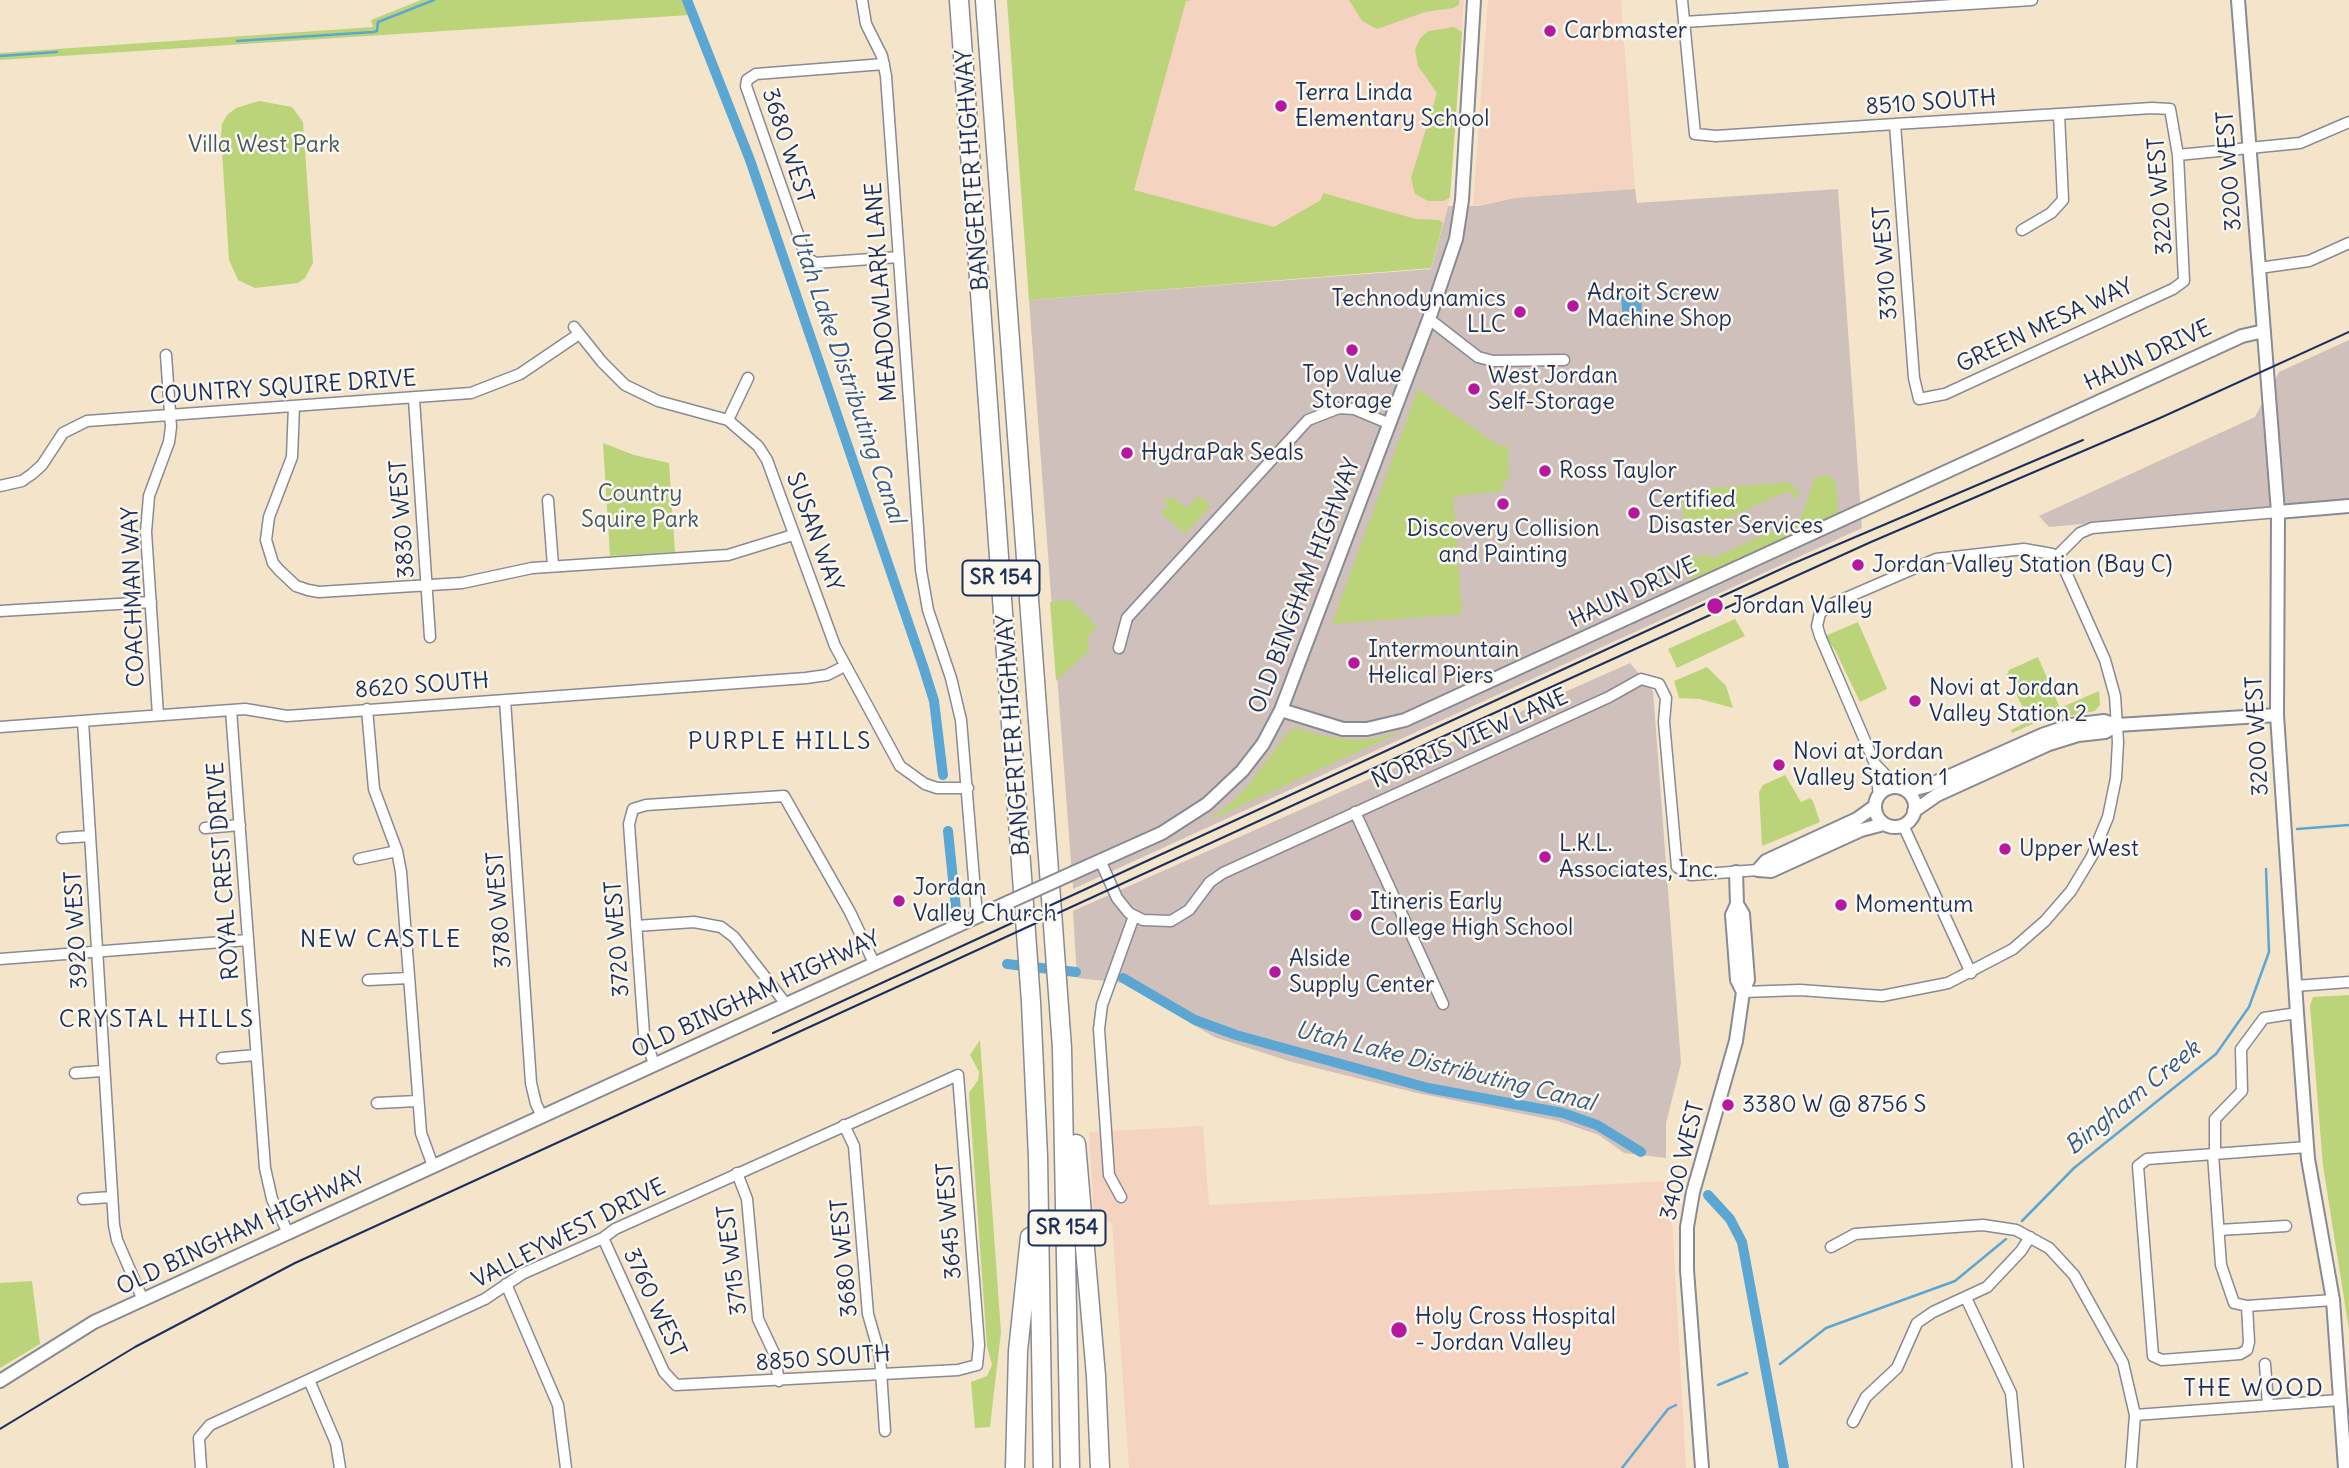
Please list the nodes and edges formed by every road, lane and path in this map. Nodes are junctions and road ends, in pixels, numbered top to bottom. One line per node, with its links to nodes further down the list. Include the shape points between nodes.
1 (862, 0): 9 (street, MEADOWLARK LANE, via 866,24)
2 (959, 0): 101 (highway, BANGERTER HIGHWAY / SR 154, via 1031,1002)
3 (985, 0): 93 (highway, BANGERTER HIGHWAY / SR 154)
4 (1474, 0): 21 (street, OLD BINGHAM HIGHWAY, via 1462,206)
5 (1682, 0): 8 (street)
6 (2032, 0): 8 (street)
7 (2238, 0): 14 (street, 3200 WEST)
8 (1684, 22): 13 (street, 8510 SOUTH, via 1695,134)
9 (884, 64): 18 (street, MEADOWLARK LANE); 18 (street, 3680 WEST, via 756,74 746,86 801,249 810,261)
10 (2170, 109): 11 (street, 8510 SOUTH); 15 (street, 3220 WEST)
11 (2059, 114): 13 (street, 8510 SOUTH); 16 (street, via 2063,200)
12 (2349, 122): 14 (street, via 2300,144)
13 (1895, 124): 28 (street, 3310 WEST)
14 (2250, 149): 15 (street); 19 (street, 3200 WEST)
15 (2178, 155): 20 (street, 3220 WEST)
16 (2022, 230)
17 (2349, 243): 19 (street, via 2309,261)
18 (899, 257): 56 (street, MEADOWLARK LANE, via 923,583 956,693)
19 (2259, 268): 23 (street, 3200 WEST)
20 (2184, 281): 28 (street, GREEN MESA WAY, via 1945,394)
21 (1429, 319): 25 (street, via 1478,357); 32 (street, OLD BINGHAM HIGHWAY)
22 (577, 330): 27 (street, COUNTRY SQUIRE DRIVE, via 520,374 489,388); 31 (street, SUSAN WAY, via 610,372 633,390)
23 (2264, 331): 36 (street, 3200 WEST); 49 (street, HAUN DRIVE, via 2242,336 1405,720 1343,729)
24 (166, 355): 30 (street, COACHMAN WAY)
25 (1564, 360)
26 (748, 378): 31 (street)
27 (414, 399): 29 (street, COUNTRY SQUIRE DRIVE); 40 (street, 3830 WEST)
28 (1919, 399)
29 (294, 406): 30 (street, COUNTRY SQUIRE DRIVE); 40 (street, via 292,457 267,529 273,563 296,586 319,592)
30 (170, 414): 33 (street, COUNTRY SQUIRE DRIVE, via 76,425 55,442 32,474); 41 (street, COACHMAN WAY, via 169,442 147,513)
31 (728, 420): 37 (street, SUSAN WAY, via 763,452)
32 (1390, 424): 44 (street, via 1354,409 1339,408 1308,420 1127,618); 49 (street, OLD BINGHAM HIGHWAY)
33 (0, 486)
34 (548, 500): 39 (street)
35 (2349, 506): 36 (street)
36 (2278, 512): 38 (street, via 2092,528 2080,533); 51 (street, 3200 WEST)
37 (793, 535): 39 (street, via 728,555); 45 (street, SUSAN WAY)
38 (2056, 557): 53 (street, via 2105,660); 55 (street, via 2031,548 1936,559 1823,609 1817,622 1819,636)
39 (553, 566): 40 (street, via 475,582)
40 (427, 585): 43 (street, 3830 WEST)
41 (151, 602): 42 (street); 50 (street, COACHMAN WAY)
42 (0, 611)
43 (430, 637)
44 (1119, 649)
45 (845, 666): 46 (street, 8620 SOUTH, via 819,677); 56 (street, SUSAN WAY, via 907,773 937,788)
46 (505, 700): 47 (street, 8620 SOUTH); 97 (street, 3780 WEST, via 531,1083)
47 (367, 709): 48 (street, 8620 SOUTH, via 288,716); 67 (street, via 374,789)
48 (231, 710): 50 (street, 8620 SOUTH); 62 (street, ROYAL CREST DRIVE)
49 (1281, 710): 69 (street, OLD BINGHAM HIGHWAY, via 1264,744 1207,804 1162,832)
50 (158, 715): 52 (street, 8620 SOUTH)
51 (2277, 715): 53 (street); 83 (street, 3200 WEST)
52 (83, 721): 54 (street, 8620 SOUTH); 65 (street, 3920 WEST)
53 (2118, 724): 57 (street, via 2104,720 2060,728 1927,786); 59 (street, via 2105,732 2049,744 1937,795); 79 (street, via 2113,797 2101,838 2082,874 2030,936)
54 (0, 727)
55 (1875, 764): 57 (street); 58 (street)
56 (968, 788): 72 (street, MEADOWLARK LANE)
57 (1902, 789): 58 (street); 59 (street, via 1914,803)
58 (1877, 800): 61 (street, via 1877,816); 70 (street, via 1857,819 1766,861)
59 (1914, 811): 63 (street)
60 (1355, 812): 71 (street, NORRIS VIEW LANE, via 1609,697 1632,681 1649,680 1662,687 1667,698 1664,722 1670,816 1679,871 1691,876); 73 (street, NORRIS VIEW LANE, via 1219,876 1177,918 1159,922); 86 (street)
61 (1885, 824): 63 (street); 70 (street, via 1861,830 1771,871)
62 (240, 825): 64 (street); 75 (street, ROYAL CREST DRIVE)
63 (1903, 825): 79 (street)
64 (205, 828)
65 (90, 836): 66 (street); 76 (street, 3920 WEST)
66 (62, 838)
67 (397, 851): 68 (street); 80 (street)
68 (359, 859)
69 (1100, 860): 72 (street, OLD BINGHAM HIGHWAY, bridge); 73 (street, via 1120,902)
70 (1758, 870): 71 (street)
71 (1736, 872): 84 (street, 3400 WEST, via 1737,904 1732,915 1737,980)
72 (977, 916): 78 (street, OLD BINGHAM HIGHWAY)
73 (1134, 916): 105 (street, via 1099,1029 1109,1175)
74 (636, 926): 78 (street, 3720 WEST, via 629,824 633,809 784,796); 85 (street, via 694,922 721,927); 90 (street, 3720 WEST, via 644,1034)
75 (248, 940): 76 (street); 88 (street, ROYAL CREST DRIVE)
76 (99, 951): 77 (street); 91 (street, 3920 WEST)
77 (0, 959)
78 (874, 963): 85 (street, OLD BINGHAM HIGHWAY)
79 (1971, 973): 84 (street, via 1923,990 1882,996 1789,989)
80 (409, 978): 81 (street); 95 (street)
81 (368, 980)
82 (2349, 982): 83 (street)
83 (2295, 986): 87 (street, 3200 WEST)
84 (1743, 992): 137 (street, 3400 WEST, via 1736,1041 1687,1227)
85 (786, 1004): 90 (street, OLD BINGHAM HIGHWAY)
86 (1443, 1004)
87 (2297, 1013): 99 (street, 3200 WEST); 100 (street, via 2264,1018 2241,1049 2242,1091 2216,1119)
88 (256, 1055): 89 (street); 109 (street, ROYAL CREST DRIVE, via 267,1184)
89 (222, 1058)
90 (654, 1065): 97 (street, OLD BINGHAM HIGHWAY)
91 (102, 1071): 92 (street); 104 (street, 3920 WEST)
92 (75, 1073)
93 (1062, 1075): 135 (highway, BANGERTER HIGHWAY / SR 154); 136 (highway, via 1072,1098)
94 (958, 1076): 98 (street, VALLEYWEST DRIVE); 118 (street, 3645 WEST)
95 (417, 1101): 96 (street); 102 (street, via 423,1145)
96 (377, 1103)
97 (542, 1116): 102 (street, OLD BINGHAM HIGHWAY)
98 (844, 1125): 103 (street, VALLEYWEST DRIVE); 120 (street, 3680 WEST, via 855,1146 868,1314)
99 (2307, 1147): 100 (street); 116 (street, 3200 WEST)
100 (2214, 1154): 108 (street); 117 (street, via 2139,1163 2153,1356 2165,1360 2236,1355 2247,1350)
101 (1038, 1157): 133 (highway, via 1018,1351); 134 (highway, BANGERTER HIGHWAY / SR 154)
102 (433, 1166): 109 (street, OLD BINGHAM HIGHWAY)
103 (737, 1173): 111 (street, VALLEYWEST DRIVE); 123 (street, 3715 WEST, via 747,1199 758,1319 774,1353)
104 (111, 1197): 106 (street); 115 (street, 3920 WEST, via 117,1240)
105 (1121, 1197)
106 (83, 1199)
107 (2286, 1226): 108 (street)
108 (2219, 1230): 117 (street, via 2222,1270 2230,1297 2237,1305)
109 (288, 1233): 115 (street, OLD BINGHAM HIGHWAY)
110 (2030, 1237): 112 (street, via 2009,1228 1983,1225 1855,1234); 114 (street, via 1995,1280); 127 (street, via 2056,1254 2074,1275 2119,1355)
111 (603, 1238): 113 (street, VALLEYWEST DRIVE); 124 (street, 3760 WEST)
112 (1831, 1248)
113 (506, 1284): 121 (street, VALLEYWEST DRIVE, via 485,1299); 132 (street, via 558,1405)
114 (1966, 1298): 128 (street, via 1917,1323 1897,1367 1866,1397); 138 (street, via 2011,1393)
115 (143, 1300): 122 (street, OLD BINGHAM HIGHWAY, via 71,1334)
116 (2333, 1300): 117 (street); 125 (street, 3200 WEST)
117 (2247, 1306)
118 (977, 1364): 120 (street, 8850 SOUTH, via 958,1370)
119 (2265, 1364): 126 (street)
120 (881, 1375): 123 (street, 8850 SOUTH); 129 (street, 3680 WEST)
121 (309, 1380): 130 (street, VALLEYWEST DRIVE, via 210,1425 201,1434); 131 (street, via 336,1443)
122 (0, 1381)
123 (779, 1381): 124 (street, 8850 SOUTH, via 689,1387)
124 (672, 1382)
125 (2340, 1400): 126 (street); 140 (street, 3200 WEST)
126 (2268, 1405): 127 (street)
127 (2135, 1415): 139 (street)
128 (1853, 1422)
129 (885, 1431)
130 (201, 1468)
131 (340, 1468)
132 (566, 1468)
133 (1014, 1468)
134 (1043, 1468)
135 (1070, 1468)
136 (1100, 1468)
137 (1702, 1468)
138 (2018, 1468)
139 (2132, 1468)
140 (2345, 1468)

